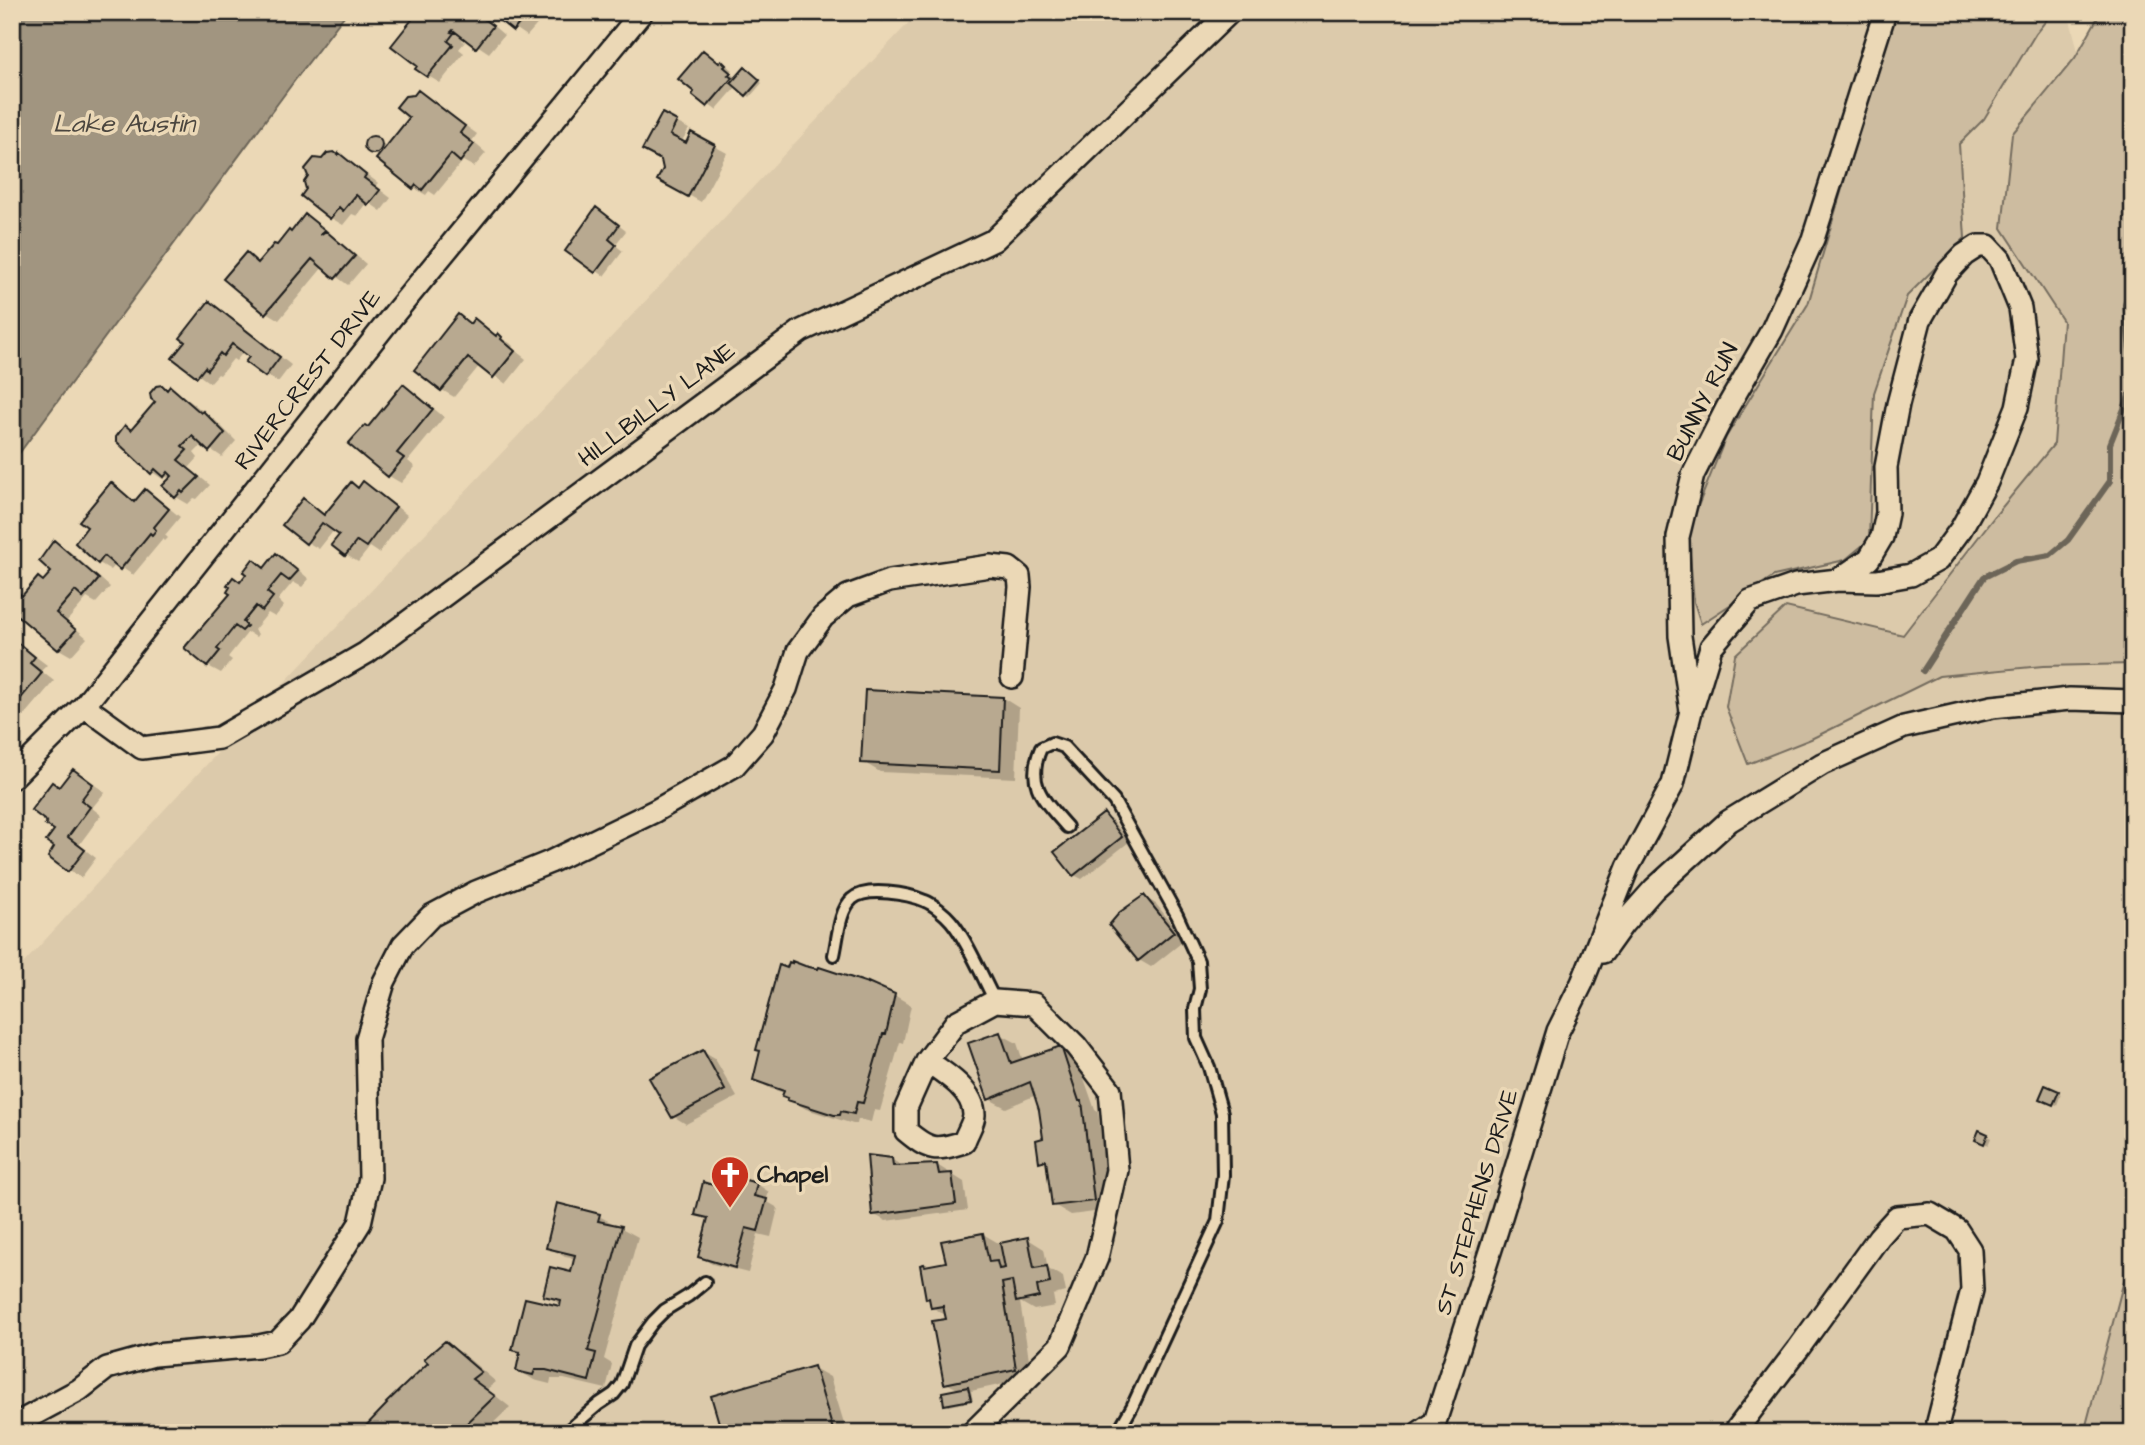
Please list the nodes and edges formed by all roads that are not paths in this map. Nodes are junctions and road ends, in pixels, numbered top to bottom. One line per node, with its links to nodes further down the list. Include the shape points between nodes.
1 (642, 12): 7 (street, RIVERCREST DRIVE, via 394,314)
2 (1230, 12): 7 (street, HILLBILLY LANE, via 994,240 801,331 366,653 219,738 142,748)
3 (1885, 12): 8 (street, BUNNY RUN, via 1813,239 1772,330 1693,475 1678,537 1680,636)
4 (1838, 580): 4 (street, via 1877,581 1911,575 1938,560 1987,482 2017,407 2027,359 2020,308 2000,259 1989,246 1978,246 1947,273 1920,320 1885,467 1887,513 1882,537 1869,559); 8 (street, via 1796,584 1750,601 1711,647)
5 (1012, 677): 17 (street, via 1020,587 1019,576 1009,568 990,566 888,581 848,596 823,617 798,651 786,689 763,733 734,766 562,857 475,891 432,916 403,946 384,982 367,1039 370,1178 360,1223 299,1320 278,1342 154,1355 107,1368 79,1390)
6 (2133, 701): 12 (street, via 2070,699 1992,707 1904,727 1822,764 1729,821 1654,889)
7 (84, 706): 9 (street, RIVERCREST DRIVE)
8 (1691, 711): 12 (street, BUNNY RUN, via 1673,784 1628,867)
9 (12, 778)
10 (1067, 827): 21 (lane, via 1035,783 1035,760 1041,748 1052,743 1064,747 1114,801 1177,915 1198,961 1196,1038 1222,1113 1218,1221)
11 (834, 955): 13 (lane, via 850,900 871,892 905,894 928,902 950,920)
12 (1582, 983): 18 (street, ST STEPHENS DRIVE, via 1558,1031)
13 (995, 1002): 14 (street, via 956,1022); 20 (street, via 1034,1004 1076,1046 1110,1090 1117,1170 1097,1258 1060,1346)
14 (927, 1061)
15 (705, 1282): 19 (lane, via 653,1322 635,1346 622,1384)
16 (1938, 1422): 22 (street, via 1972,1290 1970,1250 1956,1230 1930,1214 1897,1217 1879,1237)
17 (12, 1426)
18 (1429, 1429)
19 (565, 1433)
20 (972, 1433)
21 (1117, 1433)
22 (1734, 1433)

